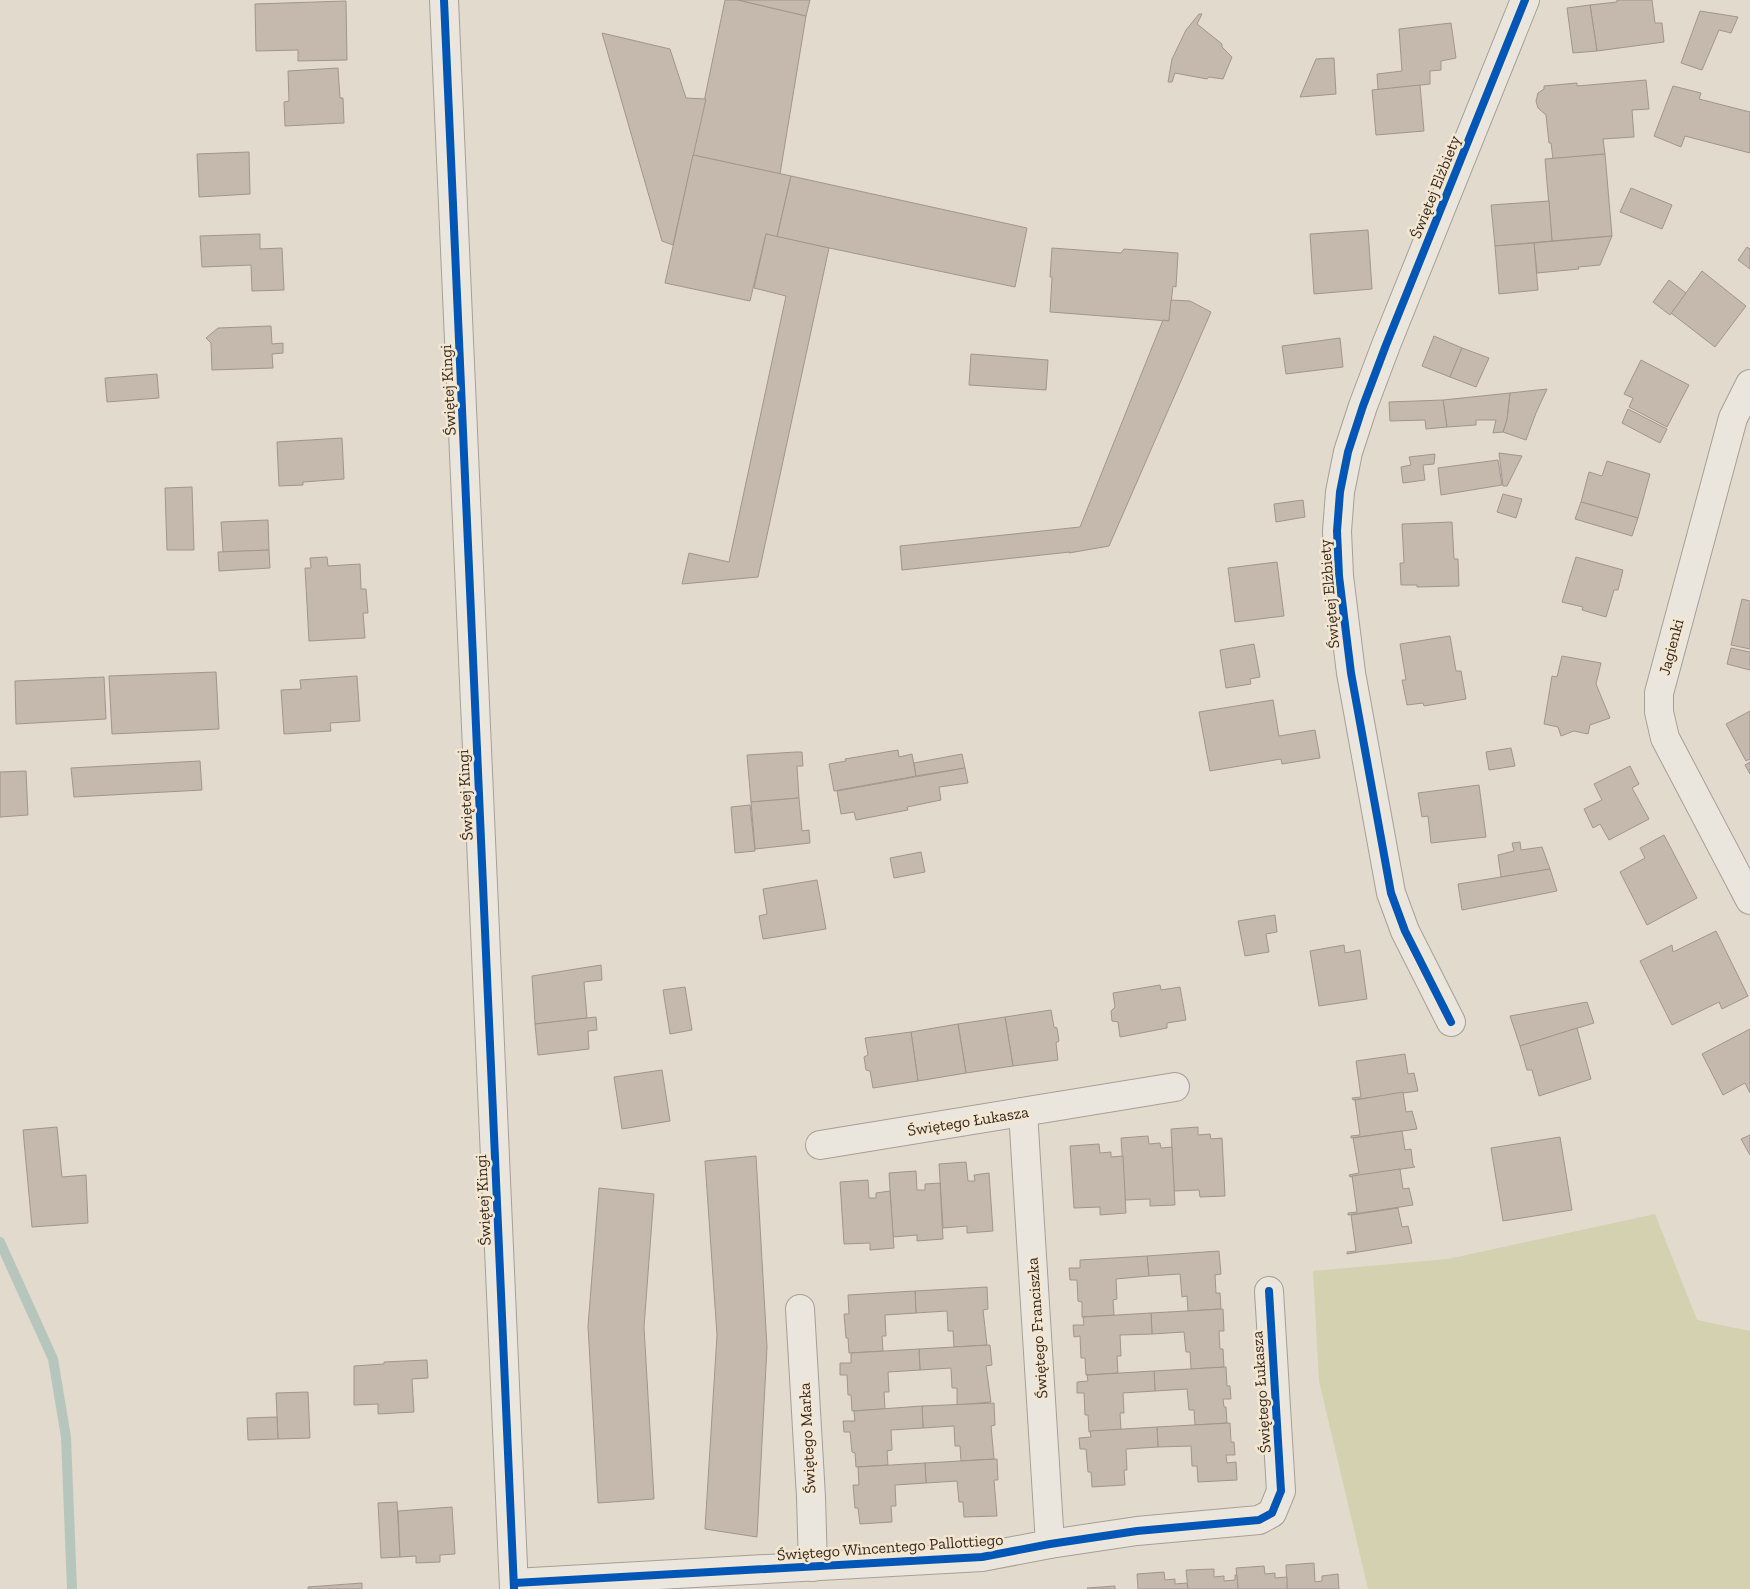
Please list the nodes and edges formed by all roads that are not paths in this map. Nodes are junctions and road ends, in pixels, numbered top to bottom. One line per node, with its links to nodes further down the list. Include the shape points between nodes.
1 (444, 0): 14 (street, Świętej Kingi)
2 (1525, 0): 5 (street, Świętej Elżbiety, via 1376,371 1348,452 1337,531 1350,664 1392,894 1405,931)
3 (1750, 384): 4 (street, Jagienki, via 1733,418 1659,693 1659,712 1666,738)
4 (1750, 900)
5 (1451, 1022)
6 (1175, 1087): 7 (street, Świętego Łukasza)
7 (1023, 1112): 8 (street, Świętego Łukasza); 12 (street, Świętego Franciszka)
8 (820, 1145)
9 (1269, 1292): 11 (street, Świętego Łukasza)
10 (800, 1309): 13 (street, Świętego Marka)
11 (1281, 1491): 12 (street, Świętego Wincentego Pallottiego, via 1272,1513 1259,1520 1138,1531)
12 (1050, 1544): 13 (street, Świętego Wincentego Pallottiego, via 982,1557)
13 (813, 1567): 14 (street, Świętego Wincentego Pallottiego)
14 (514, 1586)

